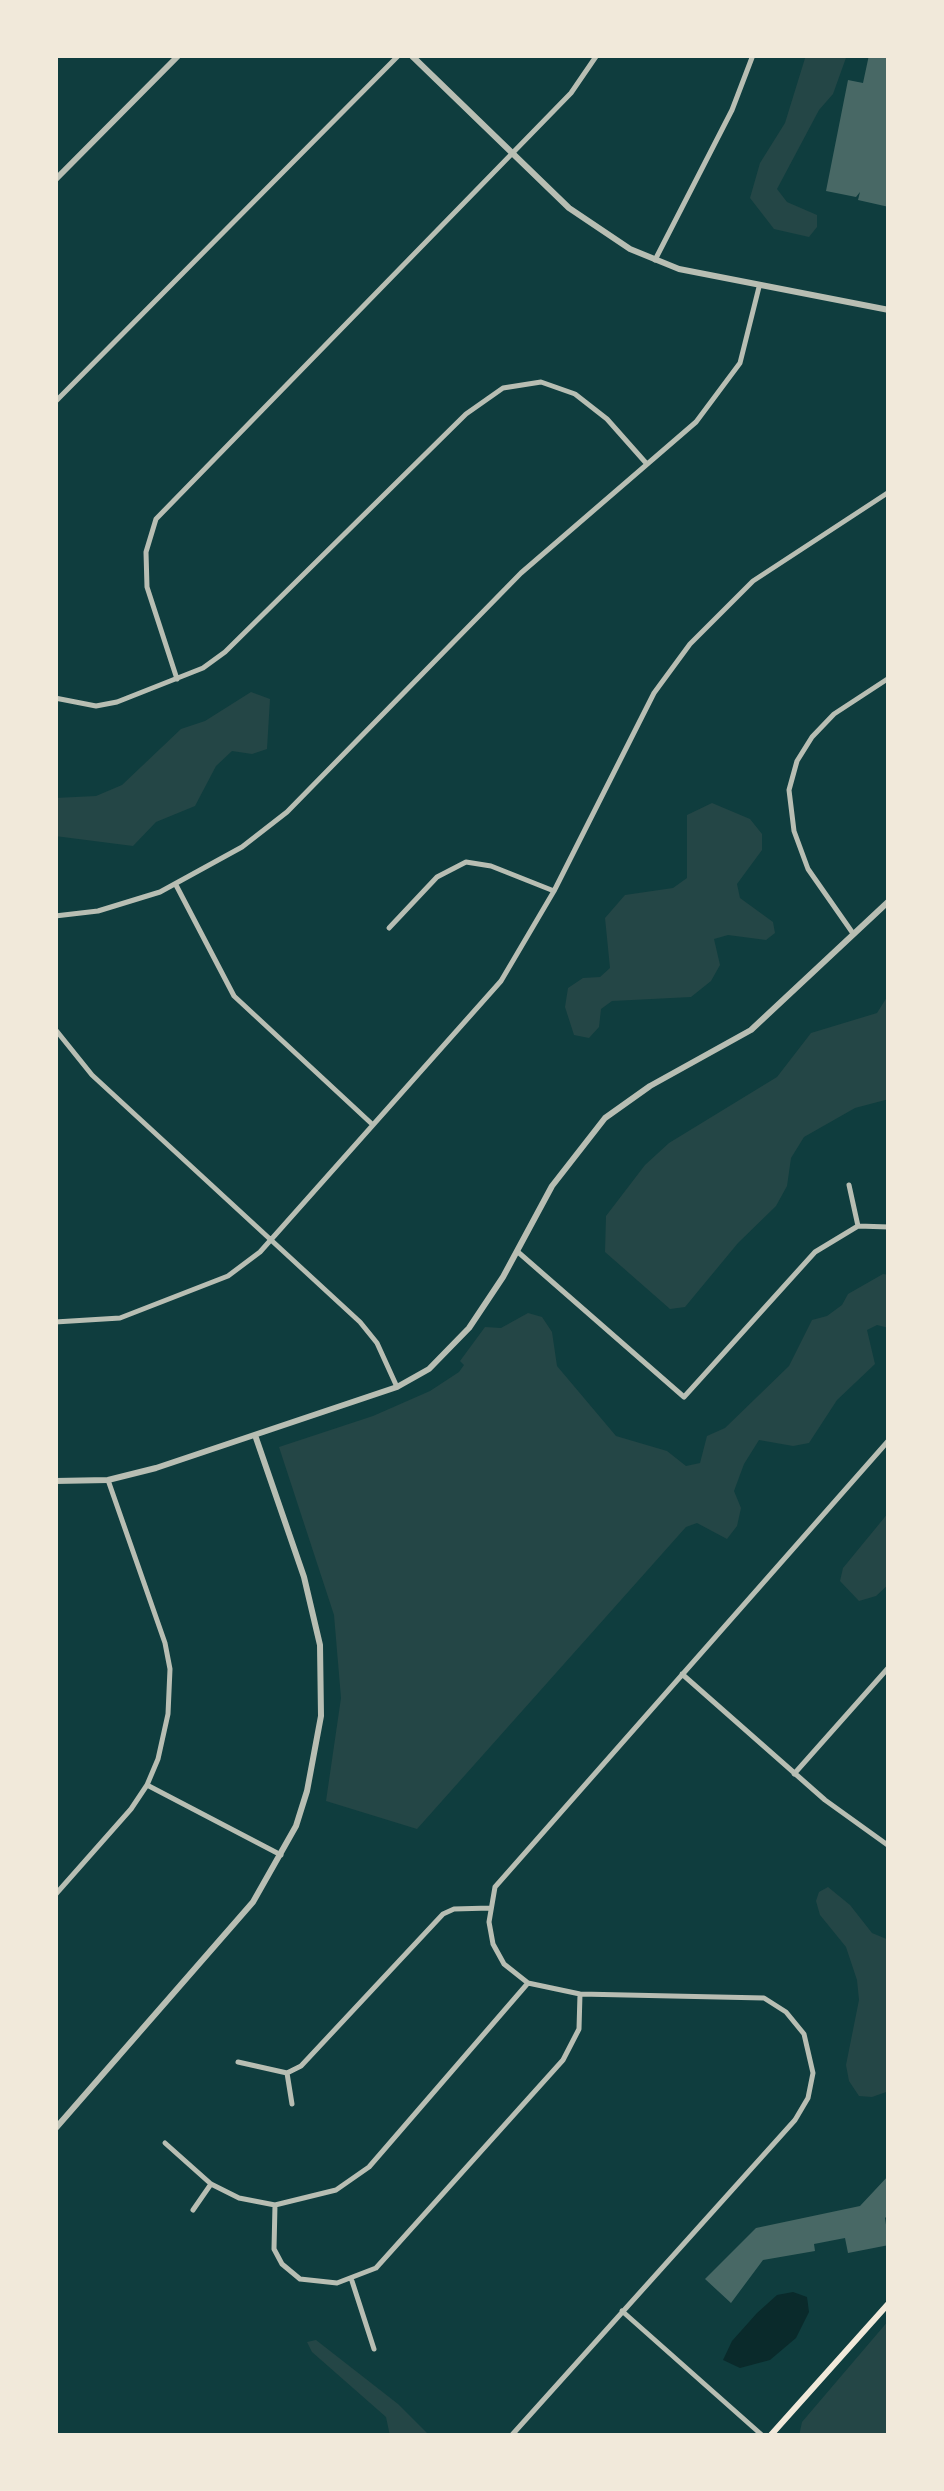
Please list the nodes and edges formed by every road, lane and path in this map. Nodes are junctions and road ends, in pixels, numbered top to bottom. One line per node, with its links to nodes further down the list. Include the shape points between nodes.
1 (179, 55): 7 (street)
2 (399, 55): 11 (street)
3 (411, 55): 6 (street)
4 (596, 55): 6 (street, via 571,93)
5 (753, 55): 8 (street)
6 (512, 154): 8 (street, via 587,222); 15 (street, via 156,518 146,552 147,587)
7 (55, 180)
8 (655, 260): 9 (street)
9 (759, 287): 10 (street); 12 (street, via 740,364 725,388)
10 (889, 310)
11 (55, 402)
12 (646, 464): 15 (street, via 576,394 541,382 503,388 466,414 226,652); 17 (street, via 508,585 287,812 242,848)
13 (889, 492): 18 (street, via 753,581 690,644 654,692)
14 (889, 678): 22 (street, via 812,737 789,790 808,869)
15 (176, 679): 16 (street, via 96,706)
16 (55, 698)
17 (176, 884): 20 (street, via 119,906); 24 (street, via 234,996)
18 (554, 892): 21 (street, via 466,862 437,876); 24 (street, via 501,982)
19 (889, 901): 22 (street)
20 (55, 916)
21 (389, 928)
22 (852, 932): 29 (street, via 741,1038 605,1118 552,1186)
23 (55, 1029): 28 (street, via 92,1075)
24 (373, 1124): 28 (street)
25 (849, 1185): 26 (street)
26 (858, 1226): 27 (street); 29 (street, via 809,1258 684,1397)
27 (889, 1226)
28 (270, 1240): 30 (street, via 211,1284 120,1318); 31 (street, via 370,1332)
29 (518, 1252): 31 (street, via 454,1348)
30 (55, 1321)
31 (397, 1386): 32 (street)
32 (256, 1435): 34 (street); 41 (street, via 320,1644 317,1754)
33 (889, 1440): 37 (street)
34 (108, 1480): 35 (street); 39 (street, via 170,1669 163,1741)
35 (55, 1481)
36 (889, 1667): 38 (street)
37 (682, 1674): 38 (street); 43 (street, via 501,1878)
38 (794, 1774): 40 (street)
39 (146, 1785): 41 (street); 42 (street)
40 (889, 1846)
41 (282, 1855): 49 (street, via 236,1924)
42 (55, 1896)
43 (490, 1908): 44 (street, via 498,1955); 47 (street, via 443,1914 314,2057)
44 (528, 1983): 45 (street); 52 (street, via 369,2167 316,2198)
45 (580, 1994): 54 (street, via 577,2038 563,2060 391,2255); 56 (street, via 764,1998 796,2023 811,2060 808,2098 794,2120)
46 (238, 2062): 47 (street)
47 (287, 2073): 48 (street)
48 (292, 2104)
49 (55, 2129)
50 (165, 2143): 51 (street)
51 (212, 2184): 52 (street, via 238,2198); 53 (street)
52 (276, 2204): 54 (street, via 274,2249 291,2273 310,2283)
53 (193, 2210)
54 (352, 2280): 57 (street)
55 (889, 2303): 59 (main road)
56 (622, 2312): 58 (street); 59 (street)
57 (374, 2349)
58 (511, 2436)
59 (767, 2436)

